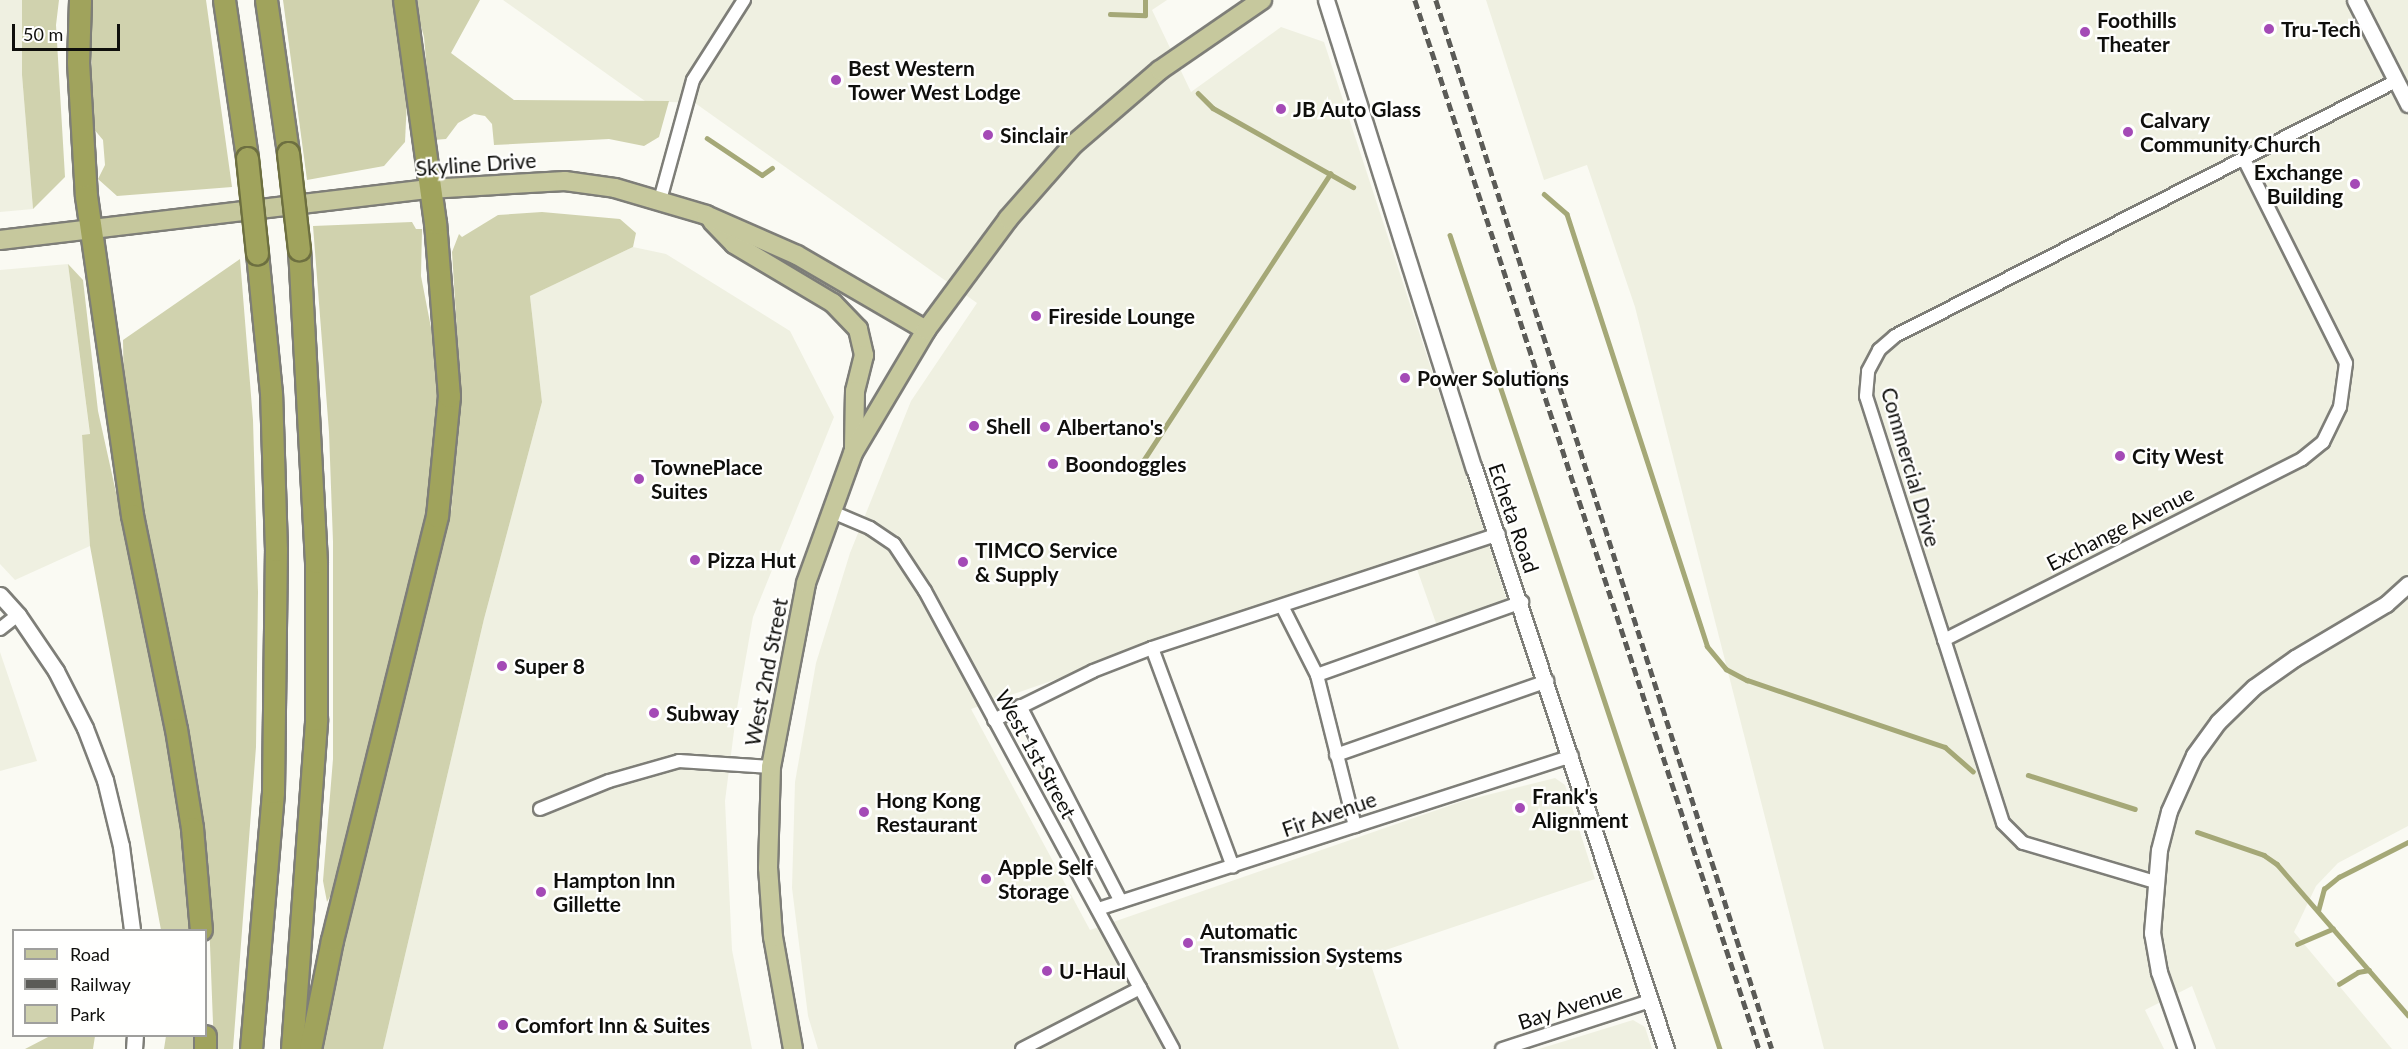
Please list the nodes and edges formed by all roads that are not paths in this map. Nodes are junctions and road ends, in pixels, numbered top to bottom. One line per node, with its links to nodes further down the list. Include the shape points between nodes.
1 (80, 0): 15 (highway, via 78,62)
2 (224, 0): 46 (highway, bridge, via 247,158 271,393 276,550 273,792)
3 (266, 0): 47 (highway, bridge, via 299,249 316,562 316,719)
4 (404, 0): 12 (highway)
5 (744, 0): 13 (street, via 693,80)
6 (1262, 0): 17 (main road, West 2nd Street, via 1160,70 1074,144 1008,219)
7 (1326, 0): 20 (street, Echeta Road)
8 (2355, 0): 9 (street)
9 (2396, 81): 10 (street); 11 (street, Commercial Drive)
10 (2408, 104)
11 (2244, 159): 27 (street, Commercial Drive, via 1895,336 1879,350 1868,371 1866,396); 27 (street, Exchange Avenue, via 2346,363 2340,407 2323,442 2302,459)
12 (429, 189): 13 (main road, Skyline Drive, via 566,180); 15 (main road, Skyline Drive); 48 (highway, via 449,396 436,516 332,940)
13 (660, 200): 14 (main road, Skyline Drive)
14 (706, 215): 17 (main road, Skyline Drive, via 797,255); 18 (main road, via 734,244 833,303 858,329 864,355 855,391)
15 (91, 228): 16 (main road, Skyline Drive); 43 (highway, via 132,515 192,828)
16 (0, 240)
17 (926, 330): 18 (main road, West 2nd Street)
18 (854, 453): 19 (main road, West 2nd Street)
19 (830, 511): 32 (street, West 1st Street, via 870,528 894,544 925,591); 35 (main road, West 2nd Street, via 795,629)
20 (1499, 534): 23 (street, Echeta Road); 24 (street)
21 (2408, 584): 39 (street, via 2386,604 2254,687 2218,722 2194,754 2169,811)
22 (0, 595): 25 (street)
23 (1522, 602): 29 (street); 30 (street, Echeta Road)
24 (1283, 608): 28 (street); 29 (street)
25 (18, 615): 26 (street); 42 (street, via 56,671 86,728 105,780 122,846)
26 (0, 630)
27 (1944, 640): 39 (street, Commercial Drive, via 2003,823 2023,843)
28 (1152, 648): 31 (street); 38 (street)
29 (1317, 675): 33 (street)
30 (1547, 681): 33 (street); 34 (street, Echeta Road)
31 (1020, 706): 32 (street); 40 (street)
32 (994, 720): 41 (street, West 1st Street)
33 (1336, 755): 37 (street)
34 (1572, 756): 37 (street, Fir Avenue); 45 (street, Echeta Road)
35 (771, 767): 36 (street, via 679,761 609,781); 49 (main road, West 2nd Street, via 768,868 773,937)
36 (540, 810)
37 (1355, 825): 38 (street, Fir Avenue)
38 (1233, 867): 40 (street, Fir Avenue)
39 (2155, 882): 54 (street, via 2152,933 2159,972)
40 (1121, 902): 41 (street, Fir Avenue)
41 (1098, 909): 44 (street, West 1st Street)
42 (132, 929)
43 (201, 929)
44 (1140, 988): 50 (street); 51 (street, West 1st Street)
45 (1650, 1001): 52 (street, Bay Avenue); 53 (street, Echeta Road)
46 (251, 1049)
47 (292, 1049)
48 (310, 1049)
49 (793, 1049)
50 (1022, 1049)
51 (1173, 1049)
52 (1502, 1049)
53 (1666, 1049)
54 (2186, 1049)

